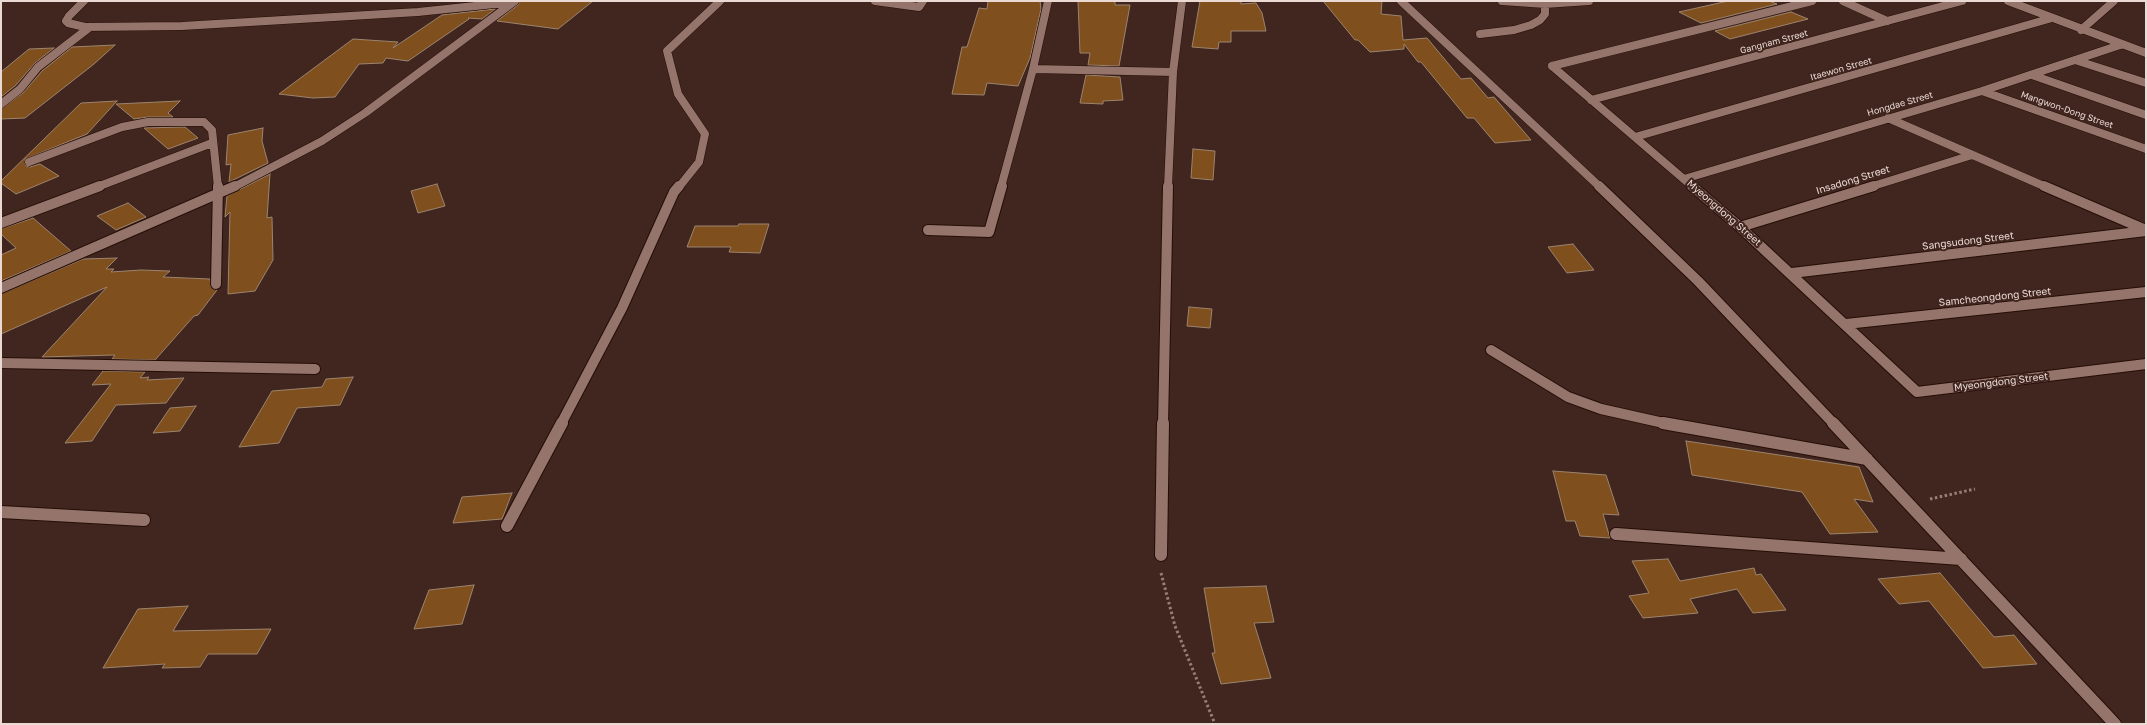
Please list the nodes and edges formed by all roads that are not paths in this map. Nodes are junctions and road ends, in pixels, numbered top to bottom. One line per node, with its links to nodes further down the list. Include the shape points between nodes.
1 (84, 1): 19 (street, via 66,21 72,25)
2 (720, 1): 57 (street, via 667,51 678,94 705,134 699,162 674,192 622,308)
3 (875, 1): 4 (street, via 919,7)
4 (923, 1)
5 (1048, 1): 25 (street)
6 (1182, 1): 26 (street)
7 (1401, 1): 54 (street, via 1698,281)
8 (1502, 1): 16 (street)
9 (1589, 1): 16 (street)
10 (1812, 1): 30 (street, Myeongdong Street, via 1552,66)
11 (1843, 1): 18 (street)
12 (1962, 1): 18 (street, Gangnam Street)
13 (2008, 1): 17 (street)
14 (2114, 1): 20 (street)
15 (514, 2): 19 (street, via 418,12 182,26); 40 (street, via 365,114 322,141)
16 (1545, 4): 21 (street, via 1544,14 1531,25)
17 (2052, 18): 20 (street); 34 (street, Itaewon Street)
18 (1887, 21): 30 (street, Gangnam Street)
19 (90, 27): 31 (street, via 44,62 20,89)
20 (2081, 30): 22 (street)
21 (1480, 34)
22 (2120, 45): 23 (street); 24 (street, Hongdae Street)
23 (2146, 53)
24 (2075, 60): 27 (street, Hongdae Street); 28 (street)
25 (1033, 69): 26 (street); 43 (street, via 989,232)
26 (1173, 72): 59 (street, via 1166,224)
27 (2032, 75): 29 (street, Hongdae Street); 32 (street)
28 (2146, 83)
29 (1982, 91): 33 (street, Hongdae Street); 36 (street, Mangwon-Dong Street)
30 (1591, 100): 34 (street, Myeongdong Street)
31 (1, 104)
32 (2146, 115)
33 (1888, 118): 37 (street); 39 (street, Hongdae Street)
34 (1635, 137): 39 (street, Myeongdong Street)
35 (212, 143): 38 (street, via 212,130 204,122 148,122 122,127); 40 (street); 41 (street)
36 (2146, 149)
37 (1972, 155): 42 (street, Insadong Street); 44 (street)
38 (29, 162)
39 (1684, 179): 42 (street, Myeongdong Street)
40 (219, 194): 46 (street); 47 (street)
41 (1, 223)
42 (1740, 227): 45 (street, Myeongdong Street)
43 (928, 230)
44 (2146, 230): 45 (street, Sangsudong Street)
45 (1792, 273): 49 (street, Myeongdong Street)
46 (216, 284)
47 (1, 288)
48 (2146, 292): 49 (street, Samcheongdong Street)
49 (1846, 324): 52 (street, Myeongdong Street, via 1917,392)
50 (1491, 350): 54 (street, via 1568,397 1601,409 1643,419)
51 (1, 363): 53 (street)
52 (2146, 364)
53 (315, 369)
54 (1867, 458): 60 (street)
55 (1, 512): 56 (street)
56 (144, 520)
57 (507, 526)
58 (1616, 534): 60 (street)
59 (1161, 555)
60 (1962, 559): 61 (street)
61 (2115, 724)

